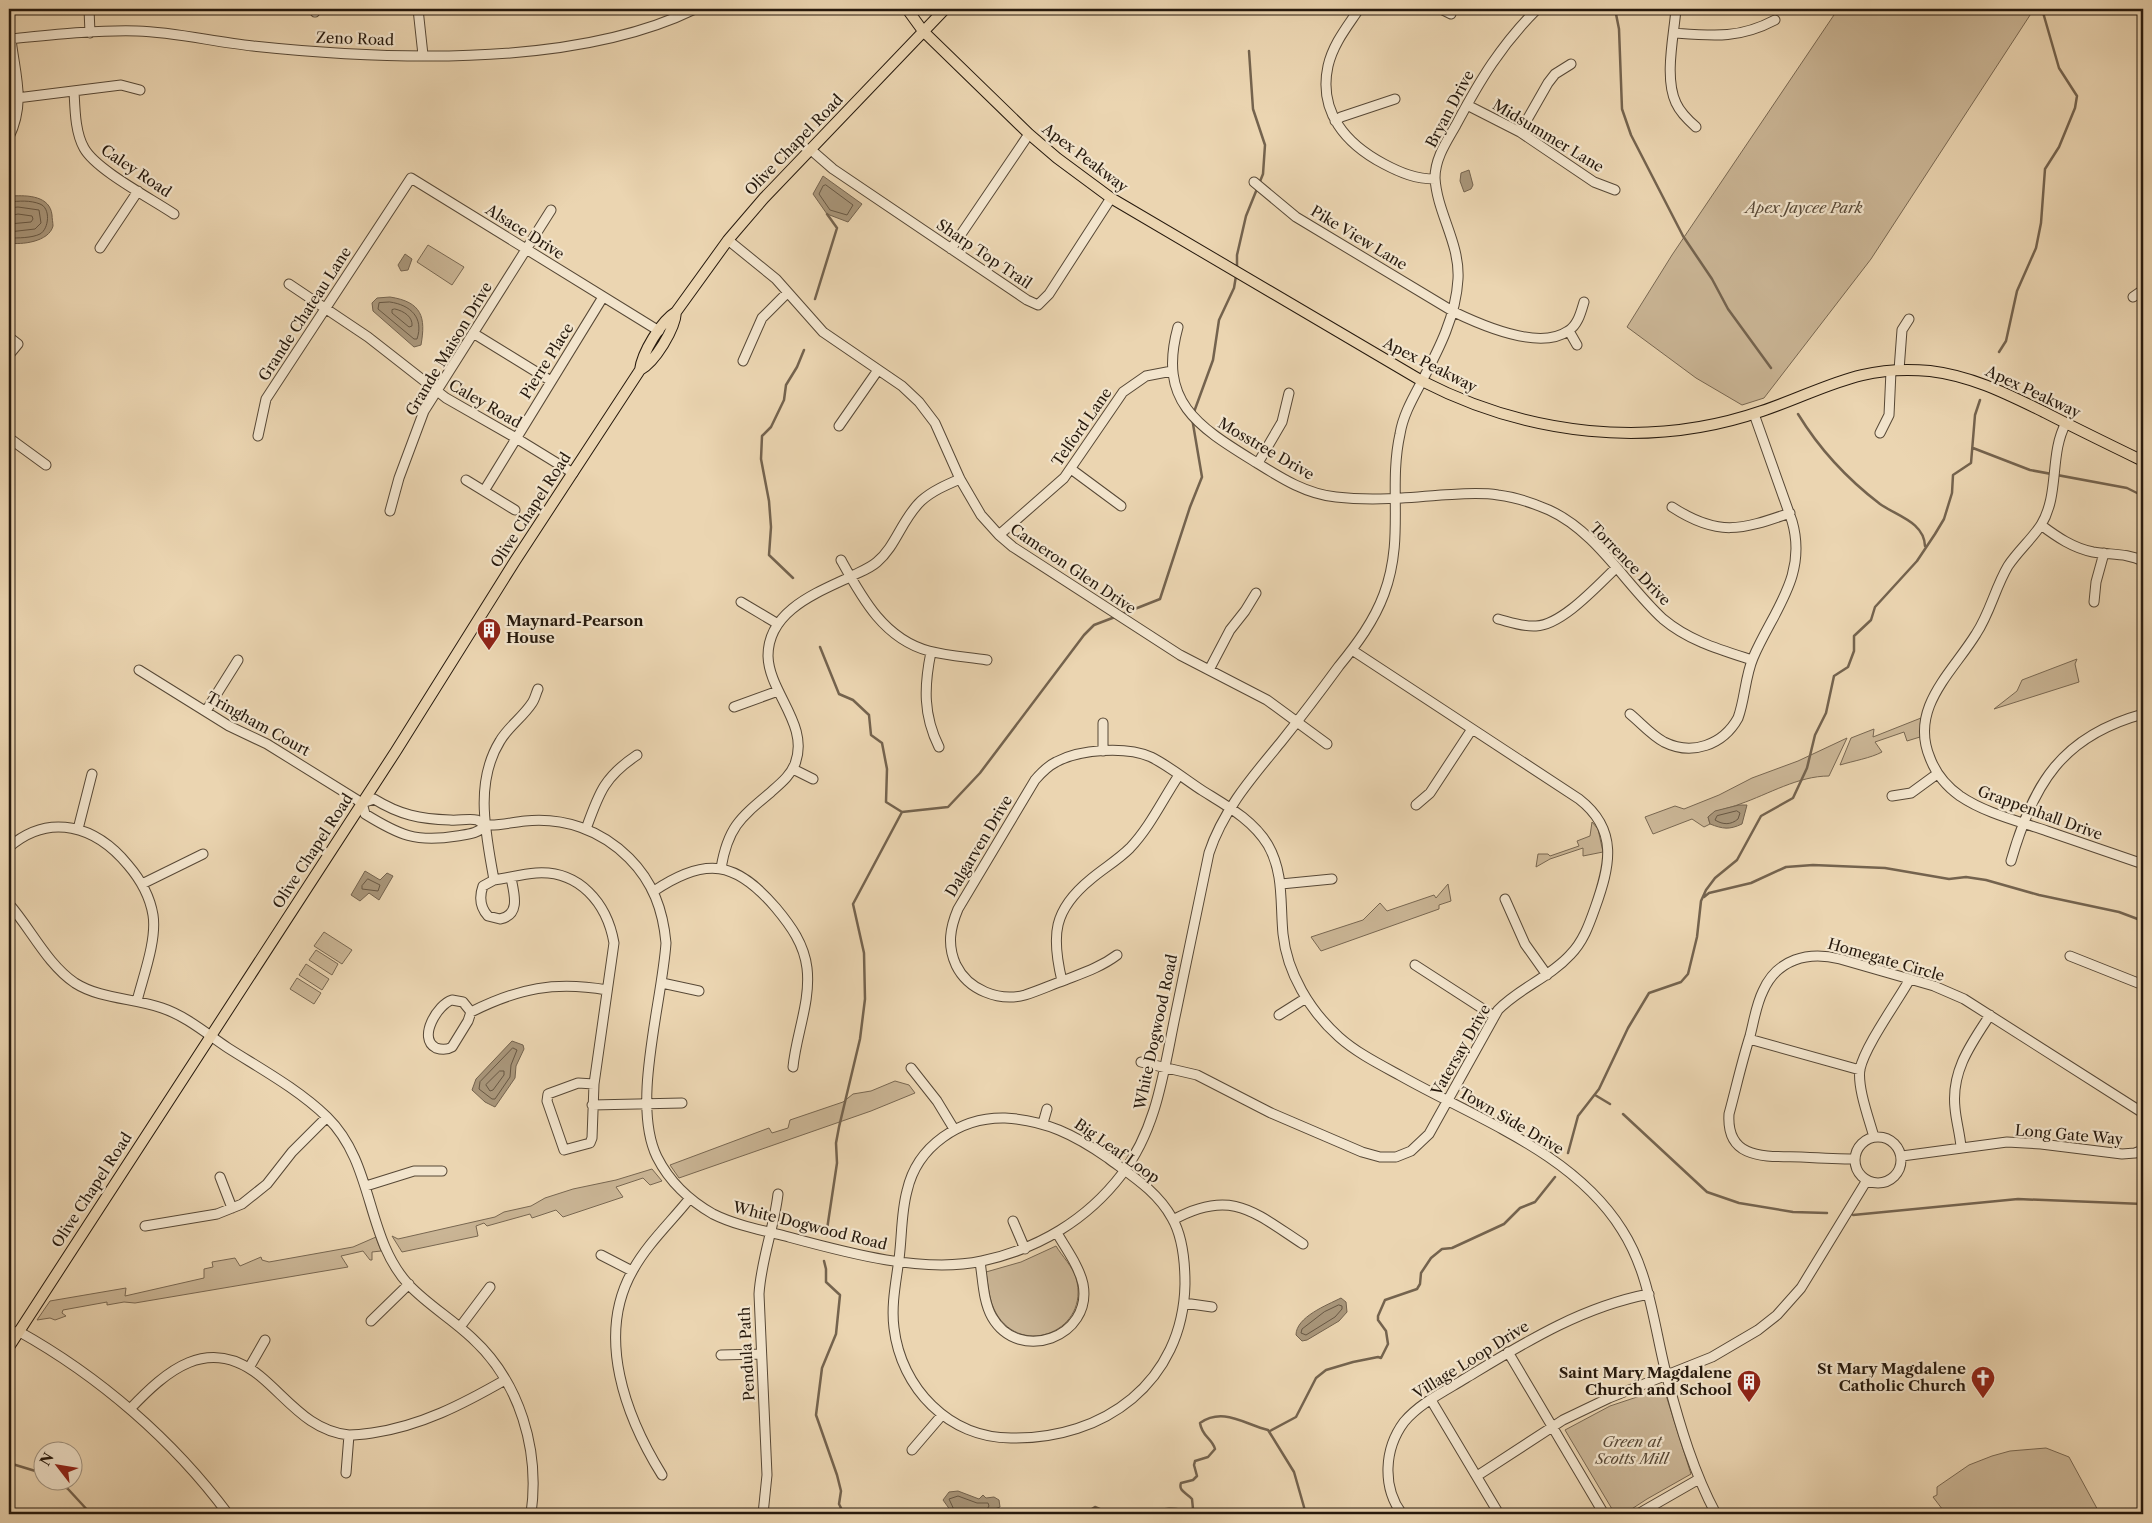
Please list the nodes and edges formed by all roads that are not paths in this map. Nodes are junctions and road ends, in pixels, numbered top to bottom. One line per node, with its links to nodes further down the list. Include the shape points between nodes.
1 (89, 9): 14 (street)
2 (418, 9): 17 (street)
3 (695, 9): 10 (street, Zeno Road)
4 (907, 9): 13 (main road, Apex Peakway)
5 (945, 9): 13 (main road, Olive Chapel Road)
6 (1359, 9): 25 (street, via 1337,42 1328,67 1328,96)
7 (1441, 9): 11 (street)
8 (1537, 9): 24 (street, Bryan Drive, via 1496,55)
9 (1676, 9): 15 (street)
10 (682, 11): 17 (street, Zeno Road, via 632,33 597,41 517,52)
11 (1450, 14)
12 (1775, 20): 15 (street, via 1734,36)
13 (923, 31): 28 (main road, Apex Peakway); 30 (main road, Olive Chapel Road)
14 (90, 33): 16 (street, Zeno Road); 17 (street, Zeno Road, via 139,31 292,50)
15 (1674, 33): 26 (street, via 1670,76 1672,92 1679,108)
16 (10, 39): 21 (street)
17 (423, 55)
18 (1571, 64): 27 (street, via 1548,83)
19 (140, 90): 20 (street, via 121,85)
20 (74, 91): 21 (street); 33 (street, Caley Road, via 84,148 98,164)
21 (19, 98): 22 (street); 29 (street, via 18,115)
22 (9, 99)
23 (1395, 99): 25 (street)
24 (1467, 104): 27 (street, Midsummer Lane); 31 (street, Bryan Drive, via 1444,145)
25 (1335, 121): 31 (street, via 1353,145 1375,159 1411,176)
26 (1696, 127)
27 (1520, 132): 34 (street, Midsummer Lane, via 1594,182)
28 (1029, 134): 35 (main road, Apex Peakway); 42 (street)
29 (9, 137)
30 (810, 149): 39 (main road, Olive Chapel Road); 42 (street, Sharp Top Trail, via 833,169)
31 (1435, 179): 51 (street, Bryan Drive, via 1457,259)
32 (1254, 182): 51 (street, Pike View Lane, via 1296,217)
33 (138, 190): 38 (street, Caley Road); 40 (street)
34 (1615, 190)
35 (1111, 198): 42 (street, Sharp Top Trail, via 1049,294 1038,305); 66 (main road, Apex Peakway)
36 (551, 210): 41 (street, Grande Maison Drive)
37 (388, 212): 41 (street, Alsace Drive, via 411,178); 49 (street, Grande Chateau Lane)
38 (174, 214)
39 (728, 240): 45 (street, Cameron Glen Drive); 50 (main road, Olive Chapel Road)
40 (100, 248)
41 (527, 249): 46 (street, Alsace Drive); 56 (street, Grande Maison Drive)
42 (951, 249)
43 (289, 284): 49 (street, Caley Road)
44 (2143, 290): 47 (street)
45 (787, 292): 60 (street, via 762,318); 62 (street, Cameron Glen Drive, via 823,332)
46 (603, 297): 54 (street, Alsace Drive); 65 (street, Pierre Place)
47 (2133, 297)
48 (1584, 302): 55 (street, via 1578,320)
49 (325, 308): 67 (street, Caley Road, via 368,337); 73 (street, Grande Chateau Lane, via 266,399)
50 (676, 312): 54 (main road, Olive Chapel Road, via 667,317); 61 (main road, Olive Chapel Road, via 675,322 649,365)
51 (1454, 312): 55 (street, Pike View Lane, via 1481,325 1519,336 1557,336); 66 (street, Bryan Drive)
52 (1909, 319): 63 (street, via 1902,330)
53 (1178, 327): 64 (street, Mosstree Drive)
54 (659, 331): 61 (main road, Olive Chapel Road, via 641,360)
55 (1568, 331): 58 (street)
56 (473, 333): 65 (street); 67 (street, Grande Maison Drive)
57 (9, 337): 59 (street, via 18,344)
58 (1577, 345)
59 (9, 356)
60 (742, 360)
61 (640, 370): 80 (main road, Olive Chapel Road)
62 (878, 370): 71 (street); 81 (street, Cameron Glen Drive, via 902,386 926,410 945,442)
63 (1895, 370): 69 (main road, Apex Peakway, via 1852,376); 70 (main road, Apex Peakway, via 1964,377 1995,388); 72 (street, via 1888,416)
64 (1172, 371): 77 (street, Mosstree Drive, via 1181,399 1196,420 1213,435); 79 (street, Telford Lane, via 1146,376 1123,392)
65 (551, 381): 75 (street, Pierre Place)
66 (1422, 381): 69 (main road, Apex Peakway, via 1499,414 1577,430 1623,434 1667,432); 84 (street, White Dogwood Road, via 1408,406 1399,434)
67 (436, 391): 75 (street, Caley Road); 88 (street, Grande Maison Drive, via 419,423)
68 (1289, 393): 77 (street, via 1282,422)
69 (1754, 414): 89 (street)
70 (2066, 423): 76 (main road, Apex Peakway); 90 (street, Grappenhall Drive, via 2059,440 2050,500)
71 (839, 426)
72 (1880, 433)
73 (258, 436)
74 (9, 438): 78 (street)
75 (516, 438): 80 (street, Caley Road); 83 (street, Pierre Place)
76 (2143, 462)
77 (1258, 463): 84 (street, Mosstree Drive, via 1296,486 1322,495)
78 (46, 465)
79 (1071, 469): 85 (street); 91 (street, Telford Lane)
80 (573, 473): 128 (main road, Olive Chapel Road)
81 (960, 479): 91 (street, Cameron Glen Drive, via 981,515); 96 (street, via 935,490 921,501 882,557 867,569)
82 (466, 480): 83 (street)
83 (484, 491): 87 (street)
84 (1396, 498): 95 (street, Torrence Drive, via 1479,493 1518,499 1550,511 1571,524); 102 (street, White Dogwood Road, via 1396,544 1388,584 1375,616)
85 (1121, 506)
86 (1672, 507): 89 (street, via 1700,523 1729,528 1757,525)
87 (515, 510)
88 (390, 511)
89 (1790, 513): 106 (street, via 1796,543 1791,581)
90 (2041, 525): 92 (street, via 2073,546); 124 (street, Grappenhall Drive, via 2009,565 1977,633 1930,701 1924,725 1925,739)
91 (999, 535): 108 (street, Cameron Glen Drive, via 1027,557 1152,638)
92 (2104, 553): 94 (street, via 2124,554); 99 (street)
93 (841, 560): 96 (street)
94 (2143, 561)
95 (1616, 568): 100 (street, via 1565,614 1545,625 1527,626); 106 (street, Torrence Drive, via 1663,619 1681,632)
96 (850, 576): 101 (street, via 796,605); 103 (street, via 882,624 907,642)
97 (1256, 593): 108 (street, via 1226,636)
98 (742, 602): 101 (street)
99 (2094, 602)
100 (1498, 619)
101 (778, 624): 110 (street, via 768,656)
102 (1352, 650): 115 (street, White Dogwood Road); 117 (street, Vatersay Drive)
103 (931, 652): 105 (street); 119 (street, via 926,706 929,724)
104 (238, 660): 112 (street)
105 (987, 660)
106 (1752, 660): 113 (street, via 1738,718 1726,734 1711,744 1694,748 1671,745)
107 (139, 670): 112 (street, Tringham Court)
108 (1209, 670): 115 (street, Cameron Glen Drive, via 1267,700)
109 (538, 689): 132 (street, via 532,703 500,740 489,764 484,789)
110 (778, 691): 111 (street); 122 (street, via 797,734)
111 (734, 707)
112 (206, 711): 128 (street, Tringham Court, via 275,748)
113 (1630, 714)
114 (2143, 714): 131 (street, via 2103,729 2072,749 2046,777 2032,800)
115 (1297, 721): 118 (street, Cameron Glen Drive); 130 (street, White Dogwood Road)
116 (1103, 723): 120 (street)
117 (1472, 730): 129 (street, via 1430,793); 151 (street, Vatersay Drive, via 1583,802 1598,818 1605,833 1608,867 1585,933 1571,955)
118 (1327, 744)
119 (939, 747)
120 (1103, 751): 125 (street, Dalgarven Drive, via 1147,756); 153 (street, Dalgarven Drive, via 1077,754 1056,762 1035,780 951,925 951,949 959,971 984,992 1016,996)
121 (637, 755): 134 (street, via 608,779)
122 (793, 769): 126 (street); 139 (street, via 738,821 727,840)
123 (92, 774): 133 (street)
124 (1938, 774): 127 (street, via 1910,793); 131 (street, Grappenhall Drive, via 1966,800)
125 (1179, 775): 130 (street, Dalgarven Drive); 153 (street, via 1137,839 1079,889 1063,911 1055,941)
126 (814, 779)
127 (1892, 796)
128 (362, 803): 132 (street, White Dogwood Road, via 374,800 420,819 476,820); 132 (street, White Dogwood Road, via 364,814 414,838 435,839 478,833); 164 (main road, Olive Chapel Road)
129 (1416, 805)
130 (1230, 808): 144 (street, Town Side Drive, via 1250,824 1267,845); 168 (street, White Dogwood Road, via 1218,828 1210,853)
131 (2024, 823): 137 (street); 138 (street, Grappenhall Drive)
132 (486, 825): 134 (street, White Dogwood Road, via 526,820); 142 (street)
133 (78, 829): 135 (street, via 42,829); 143 (street, via 107,844)
134 (586, 829): 145 (street, White Dogwood Road, via 624,853)
135 (9, 847)
136 (203, 854): 143 (street)
137 (2011, 861)
138 (2143, 864)
139 (721, 868): 145 (street, via 697,869); 167 (street, via 740,875 759,888 788,922 800,945 807,978)
140 (511, 878): 142 (street); 142 (street, via 514,907 510,914 500,919 488,916 481,904 483,886); 156 (street, via 538,873 562,876 581,885 598,901 610,923 614,943)
141 (1332, 878): 144 (street)
142 (494, 880)
143 (142, 884): 159 (street, via 151,905 154,925)
144 (1281, 884): 158 (street, Town Side Drive, via 1285,947)
145 (654, 891): 154 (street, White Dogwood Road, via 666,944)
146 (1505, 899): 151 (street, via 1525,944)
147 (9, 904): 159 (street, via 58,969 69,978 93,991)
148 (1117, 955): 153 (street, Dalgarven Drive, via 1103,966)
149 (2070, 956): 155 (street)
150 (1415, 965): 163 (street)
151 (1547, 975): 163 (street, Vatersay Drive, via 1514,996)
152 (1910, 979): 162 (street, Homegate Circle, via 1951,992); 165 (street, Homegate Circle, via 1826,955 1792,961 1776,971 1765,986); 170 (street, via 1867,1052)
153 (1062, 981)
154 (662, 983): 157 (street); 175 (street, White Dogwood Road)
155 (2143, 985)
156 (608, 990): 160 (street, via 573,985 535,988 506,996); 171 (street)
157 (699, 991)
158 (1306, 998): 161 (street); 172 (street, Town Side Drive, via 1328,1026 1351,1046)
159 (137, 1001): 164 (street, via 171,1012)
160 (471, 1012): 160 (street, via 463,1002 447,1002 429,1029 431,1044 441,1049 452,1047)
161 (1279, 1015)
162 (1990, 1015): 177 (street, Homegate Circle); 182 (street, via 1964,1055 1957,1073 1955,1109)
163 (1494, 1016): 172 (street, Vatersay Drive)
164 (210, 1036): 178 (street, via 301,1095); 212 (main road, Olive Chapel Road)
165 (1749, 1039): 170 (street); 185 (street, Homegate Circle, via 1729,1114 1729,1129 1738,1146 1755,1155)
166 (1141, 1062): 168 (street, Vatersay Drive)
167 (792, 1067)
168 (1164, 1067): 172 (street, Vatersay Drive, via 1197,1075 1296,1124 1380,1157 1404,1154 1418,1146 1429,1134); 186 (street, White Dogwood Road, via 1152,1118)
169 (911, 1068): 180 (street, via 937,1101)
170 (1860, 1070): 181 (street)
171 (594, 1084): 174 (street); 174 (street, via 578,1083 548,1094 547,1101 564,1150 590,1143)
172 (1447, 1101): 207 (street, Town Side Drive, via 1568,1170 1594,1193 1623,1232 1637,1258)
173 (682, 1103): 175 (street)
174 (592, 1105): 175 (street)
175 (646, 1105): 192 (street, White Dogwood Road, via 648,1130 657,1157 669,1177)
176 (1047, 1109): 179 (street)
177 (2143, 1113)
178 (327, 1117): 190 (street, via 348,1144); 193 (street, via 292,1152 276,1176)
179 (1043, 1123): 180 (street, Big Leaf Loop, via 996,1118); 186 (street, Big Leaf Loop, via 1074,1136)
180 (954, 1130): 202 (street, Big Leaf Loop, via 930,1147 909,1182)
181 (1874, 1137): 184 (street, via 1895,1143); 185 (street, via 1861,1145)
182 (1961, 1147): 183 (street, Long Gate Way, via 2018,1142 2122,1154); 184 (street, Long Gate Way)
183 (2143, 1150)
184 (1902, 1156): 189 (street, via 1899,1170 1889,1181 1874,1183)
185 (1855, 1159): 189 (street, via 1858,1171)
186 (1124, 1170): 194 (street, Big Leaf Loop, via 1153,1192); 198 (street, White Dogwood Road, via 1097,1202)
187 (442, 1172): 190 (street, via 414,1171)
188 (220, 1177): 193 (street)
189 (1867, 1180): 219 (street, via 1801,1288 1777,1314 1735,1345)
190 (366, 1186): 205 (street, via 383,1242)
191 (778, 1194): 197 (street, Pendula Path)
192 (690, 1198): 197 (street, White Dogwood Road, via 725,1219); 204 (street)
193 (232, 1208): 196 (street, via 217,1214)
194 (1174, 1220): 199 (street, via 1208,1205 1234,1205 1254,1213); 208 (street, Big Leaf Loop, via 1184,1259)
195 (1013, 1221): 200 (street)
196 (145, 1226)
197 (770, 1232): 202 (street, White Dogwood Road, via 859,1256); 216 (street, Pendula Path, via 759,1285)
198 (1057, 1233): 200 (street, White Dogwood Road); 203 (street, via 1081,1276 1084,1293 1074,1322 1048,1341 1019,1340 1002,1330 986,1302)
199 (1303, 1244)
200 (1024, 1249): 203 (street, White Dogwood Road)
201 (601, 1255): 204 (street)
202 (898, 1261): 203 (street, White Dogwood Road); 223 (street, Big Leaf Loop, via 893,1316 898,1348 916,1387)
203 (980, 1262)
204 (632, 1271): 228 (street, via 620,1306 616,1333 618,1364 633,1421 644,1447)
205 (409, 1284): 210 (street); 211 (street)
206 (490, 1287): 211 (street)
207 (1649, 1294): 215 (street, Village Loop Drive, via 1571,1318); 219 (street, Town Side Drive)
208 (1184, 1303): 209 (street); 223 (street, Big Leaf Loop, via 1172,1346 1156,1373 1126,1404 1098,1421 1060,1434 1012,1438 978,1433)
209 (1212, 1308)
210 (371, 1321)
211 (460, 1327): 220 (street, via 486,1352)
212 (18, 1332): 214 (main road, Olive Chapel Road); 222 (street, via 66,1360)
213 (265, 1340): 218 (street)
214 (9, 1347)
215 (1508, 1352): 221 (street, Village Loop Drive); 224 (street)
216 (761, 1354): 217 (street); 233 (street, Pendula Path, via 767,1475)
217 (721, 1355)
218 (249, 1368): 222 (street, via 218,1358 183,1364 156,1382); 225 (street, via 307,1420)
219 (1667, 1376): 224 (street, via 1609,1398); 230 (street, Town Side Drive)
220 (505, 1380): 225 (street, via 432,1417 386,1431); 232 (street, via 520,1409 528,1437 534,1484)
221 (1431, 1400): 229 (street); 234 (street, Village Loop Drive, via 1406,1420 1390,1448 1389,1489)
222 (130, 1409): 231 (street)
223 (942, 1415): 226 (street)
224 (1553, 1426): 229 (street); 236 (street)
225 (350, 1435): 227 (street)
226 (912, 1450)
227 (346, 1474)
228 (662, 1475)
229 (1477, 1476): 235 (street)
230 (1700, 1479): 237 (street); 238 (street, Town Side Drive)
231 (228, 1514)
232 (531, 1514)
233 (763, 1514)
234 (1402, 1514)
235 (1499, 1514)
236 (1604, 1514)
237 (1638, 1514)
238 (1716, 1514)

